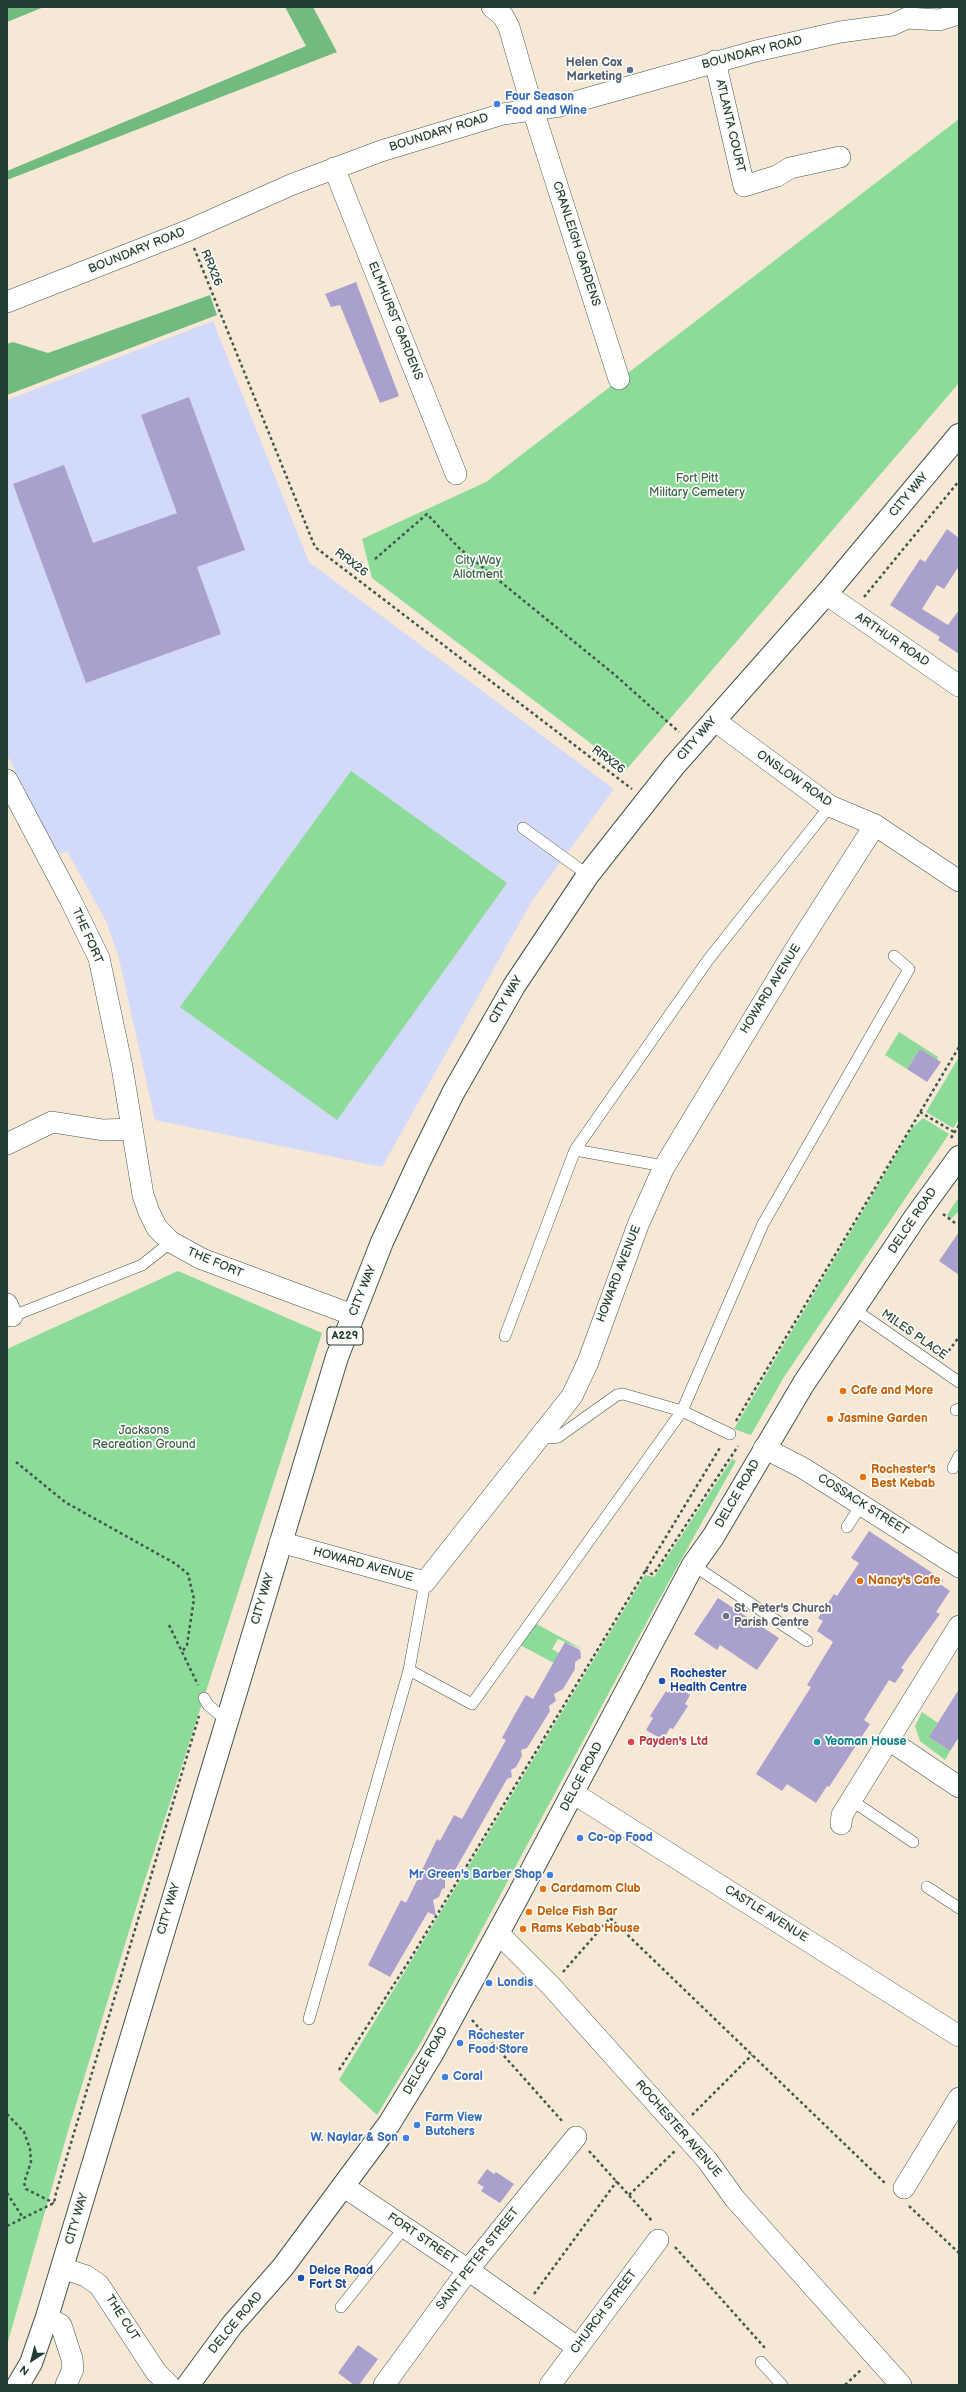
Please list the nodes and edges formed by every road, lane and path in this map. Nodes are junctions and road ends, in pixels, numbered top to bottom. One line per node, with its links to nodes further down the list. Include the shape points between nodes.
1 (492, 7): 5 (street, CRANLEIGH GARDENS, via 508,23)
2 (914, 12): 3 (street, BOUNDARY ROAD, via 939,20); 4 (street, BOUNDARY ROAD, via 892,25 806,39)
3 (959, 14)
4 (715, 61): 5 (street, BOUNDARY ROAD, via 560,106); 6 (street, ATLANTA COURT, via 744,186 777,176 790,168)
5 (533, 110): 7 (street, BOUNDARY ROAD, via 494,117); 10 (street, CRANLEIGH GARDENS)
6 (840, 157)
7 (334, 168): 8 (street, BOUNDARY ROAD, via 237,207); 12 (street, ELMHURST GARDENS)
8 (187, 232): 9 (street, BOUNDARY ROAD); 21 (path, RRX26, via 315,547)
9 (7, 302)
10 (619, 379)
11 (959, 435): 15 (main road, CITY WAY / A229)
12 (456, 474)
13 (959, 481): 16 (path)
14 (375, 559): 19 (path, via 427,514 459,548 615,675)
15 (826, 594): 16 (street, ARTHUR ROAD); 18 (main road, CITY WAY / A229)
16 (851, 612): 17 (street, ARTHUR ROAD)
17 (959, 686)
18 (714, 720): 19 (main road, CITY WAY / A229); 22 (street, ONSLOW ROAD)
19 (693, 744): 21 (main road, CITY WAY / A229)
20 (7, 780): 31 (street, THE FORT, via 97,952)
21 (646, 800): 25 (main road, CITY WAY / A229)
22 (830, 806): 23 (street, ONSLOW ROAD); 33 (lane, via 708,960)
23 (875, 825): 26 (street, ONSLOW ROAD); 35 (street, HOWARD AVENUE, via 795,950)
24 (523, 828): 25 (lane)
25 (588, 875): 41 (main road, CITY WAY / A229, via 514,986 453,1093 398,1208)
26 (959, 881)
27 (894, 956): 46 (lane, via 909,969 763,1224)
28 (959, 1047): 29 (path)
29 (920, 1112): 30 (path, via 954,1133); 48 (path)
30 (959, 1125)
31 (132, 1129): 32 (street, via 103,1130 52,1122); 38 (street, THE FORT, via 147,1208 158,1228)
32 (7, 1144)
33 (575, 1150): 35 (lane); 42 (lane)
34 (959, 1158): 39 (main road, DELCE ROAD, via 920,1210)
35 (664, 1166): 47 (street, HOWARD AVENUE, via 638,1225 578,1384)
36 (942, 1214): 37 (path)
37 (959, 1223)
38 (171, 1242): 40 (lane, via 142,1265); 41 (street, THE FORT, via 212,1264)
39 (855, 1310): 45 (lane, MILES PLACE); 50 (main road, DELCE ROAD)
40 (9, 1313)
41 (353, 1315): 56 (main road, CITY WAY / A229, via 334,1364)
42 (505, 1336)
43 (959, 1337): 44 (path)
44 (944, 1358)
45 (959, 1382)
46 (682, 1411): 47 (lane, via 622,1394 559,1436 552,1438); 48 (lane); 65 (lane, via 472,1704)
47 (544, 1434): 60 (street, HOWARD AVENUE)
48 (729, 1434): 59 (path)
49 (741, 1446): 59 (path, via 655,1572 652,1574)
50 (764, 1448): 54 (street, COSSACK STREET, via 788,1458); 57 (main road, DELCE ROAD, via 713,1537)
51 (959, 1456): 53 (lane)
52 (16, 1462): 64 (path, via 65,1502 176,1564 188,1574 193,1585 194,1599 190,1634)
53 (953, 1468)
54 (861, 1504): 55 (lane); 58 (street, COSSACK STREET)
55 (847, 1527)
56 (280, 1542): 60 (street, HOWARD AVENUE); 67 (main road, CITY WAY / A229)
57 (693, 1565): 63 (lane); 70 (main road, DELCE ROAD)
58 (959, 1567)
59 (645, 1570): 82 (path, via 409,1961)
60 (425, 1582): 65 (lane)
61 (169, 1626): 64 (path)
62 (959, 1626): 68 (street)
63 (807, 1641)
64 (182, 1652): 66 (path)
65 (409, 1670): 79 (lane)
66 (204, 1698): 67 (lane, via 208,1705); 91 (path)
67 (226, 1720): 100 (main road, CITY WAY / A229)
68 (889, 1740): 69 (street); 71 (street)
69 (959, 1787)
70 (573, 1793): 76 (main road, DELCE ROAD); 80 (street, CASTLE AVENUE)
71 (851, 1800): 72 (street); 73 (lane)
72 (840, 1824)
73 (913, 1842)
74 (927, 1887): 75 (lane)
75 (959, 1908)
76 (498, 1932): 77 (street, ROCHESTER AVENUE); 78 (main road, DELCE ROAD)
77 (551, 1986): 81 (path, via 610,1918); 85 (street, ROCHESTER AVENUE)
78 (458, 2005): 86 (path); 88 (main road, DELCE ROAD, via 425,2066 389,2124)
79 (309, 2019)
80 (959, 2036)
81 (752, 2055): 85 (path); 89 (path)
82 (339, 2070)
83 (959, 2098): 89 (street)
84 (7, 2114): 94 (path, via 24,2132 30,2149 31,2162 24,2183 26,2189)
85 (683, 2133): 93 (path); 114 (street, ROCHESTER AVENUE, via 714,2168 735,2199)
86 (576, 2137): 87 (path); 101 (street, SAINT PETER STREET)
87 (616, 2181): 93 (path); 103 (path)
88 (343, 2186): 97 (street, FORT STREET); 110 (main road, DELCE ROAD, via 275,2278 223,2336)
89 (898, 2191): 99 (path)
90 (7, 2193): 95 (path)
91 (56, 2193): 92 (path); 94 (path)
92 (59, 2194)
93 (629, 2195): 98 (path)
94 (54, 2203): 95 (path)
95 (23, 2218): 96 (path)
96 (7, 2226)
97 (404, 2228): 101 (street, FORT STREET); 102 (lane)
98 (664, 2238): 105 (street, CHURCH STREET); 106 (path, via 767,2350)
99 (959, 2253)
100 (62, 2268): 104 (main road, CITY WAY / A229); 109 (street, THE CUT, via 86,2276 99,2285 156,2372)
101 (468, 2270): 103 (street, FORT STREET); 111 (street, SAINT PETER STREET)
102 (341, 2307)
103 (523, 2308): 105 (street, FORT STREET)
104 (47, 2317): 107 (main road, CITY WAY / A229, via 31,2363); 108 (street, via 62,2325 72,2359 73,2369)
105 (578, 2348): 112 (street, CHURCH STREET)
106 (761, 2362): 113 (lane)
107 (18, 2385)
108 (66, 2385)
109 (169, 2385)
110 (188, 2385)
111 (384, 2385)
112 (550, 2385)
113 (782, 2385)
114 (901, 2385)

